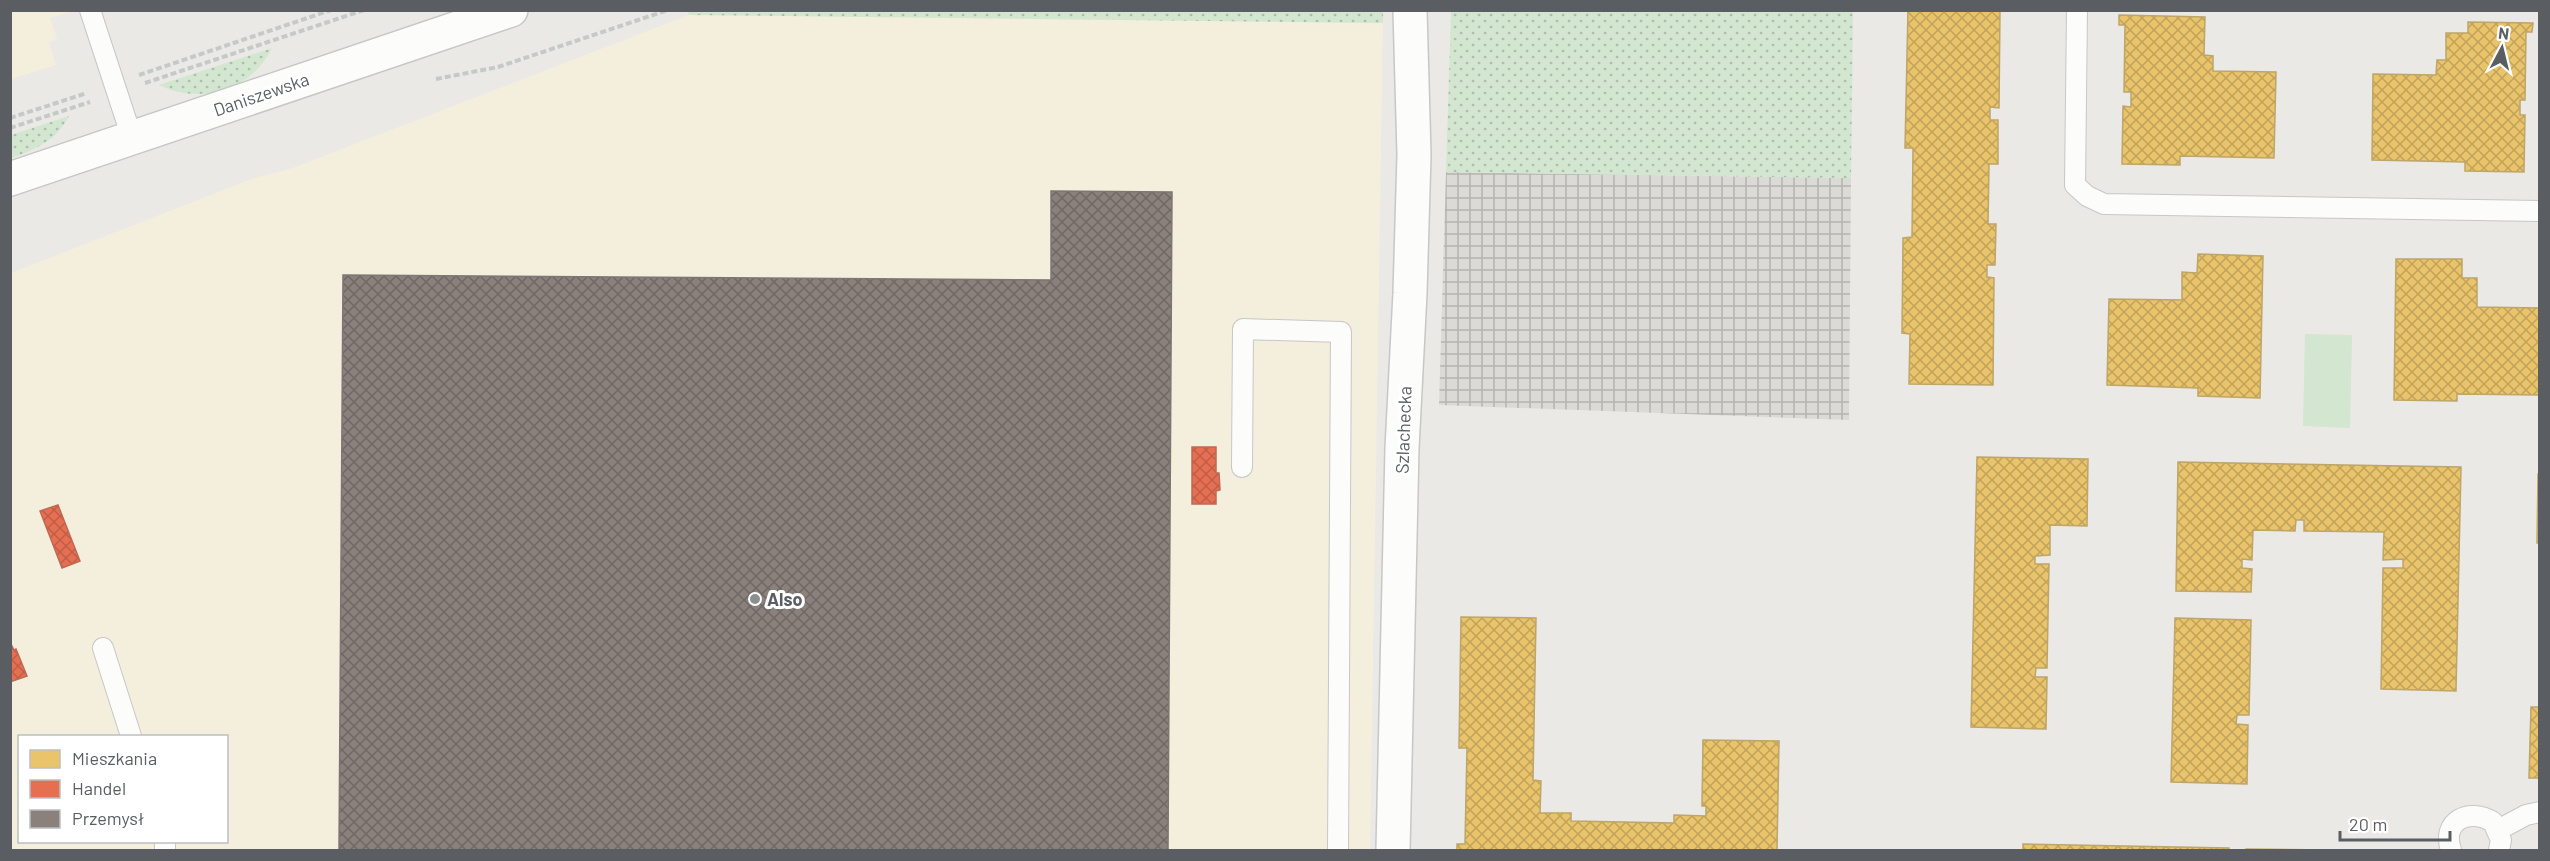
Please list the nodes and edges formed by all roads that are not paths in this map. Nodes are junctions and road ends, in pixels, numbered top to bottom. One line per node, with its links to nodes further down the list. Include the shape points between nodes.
1 (90, 10): 5 (lane)
2 (511, 10): 5 (street, Daniszewska)
3 (1410, 10): 14 (street, Szlachecka, via 1413,167)
4 (2077, 10): 7 (lane, via 2075,185 2104,204)
5 (132, 138): 6 (street, Daniszewska)
6 (10, 179)
7 (2540, 211)
8 (1242, 467): 13 (lane, via 1243,329 1341,332)
9 (103, 648): 10 (lane)
10 (131, 735)
11 (2540, 812): 12 (lane)
12 (2498, 830): 15 (lane, via 2484,816 2461,818 2451,828); 16 (lane)
13 (1338, 850)
14 (1393, 850)
15 (2451, 850)
16 (2499, 850)

